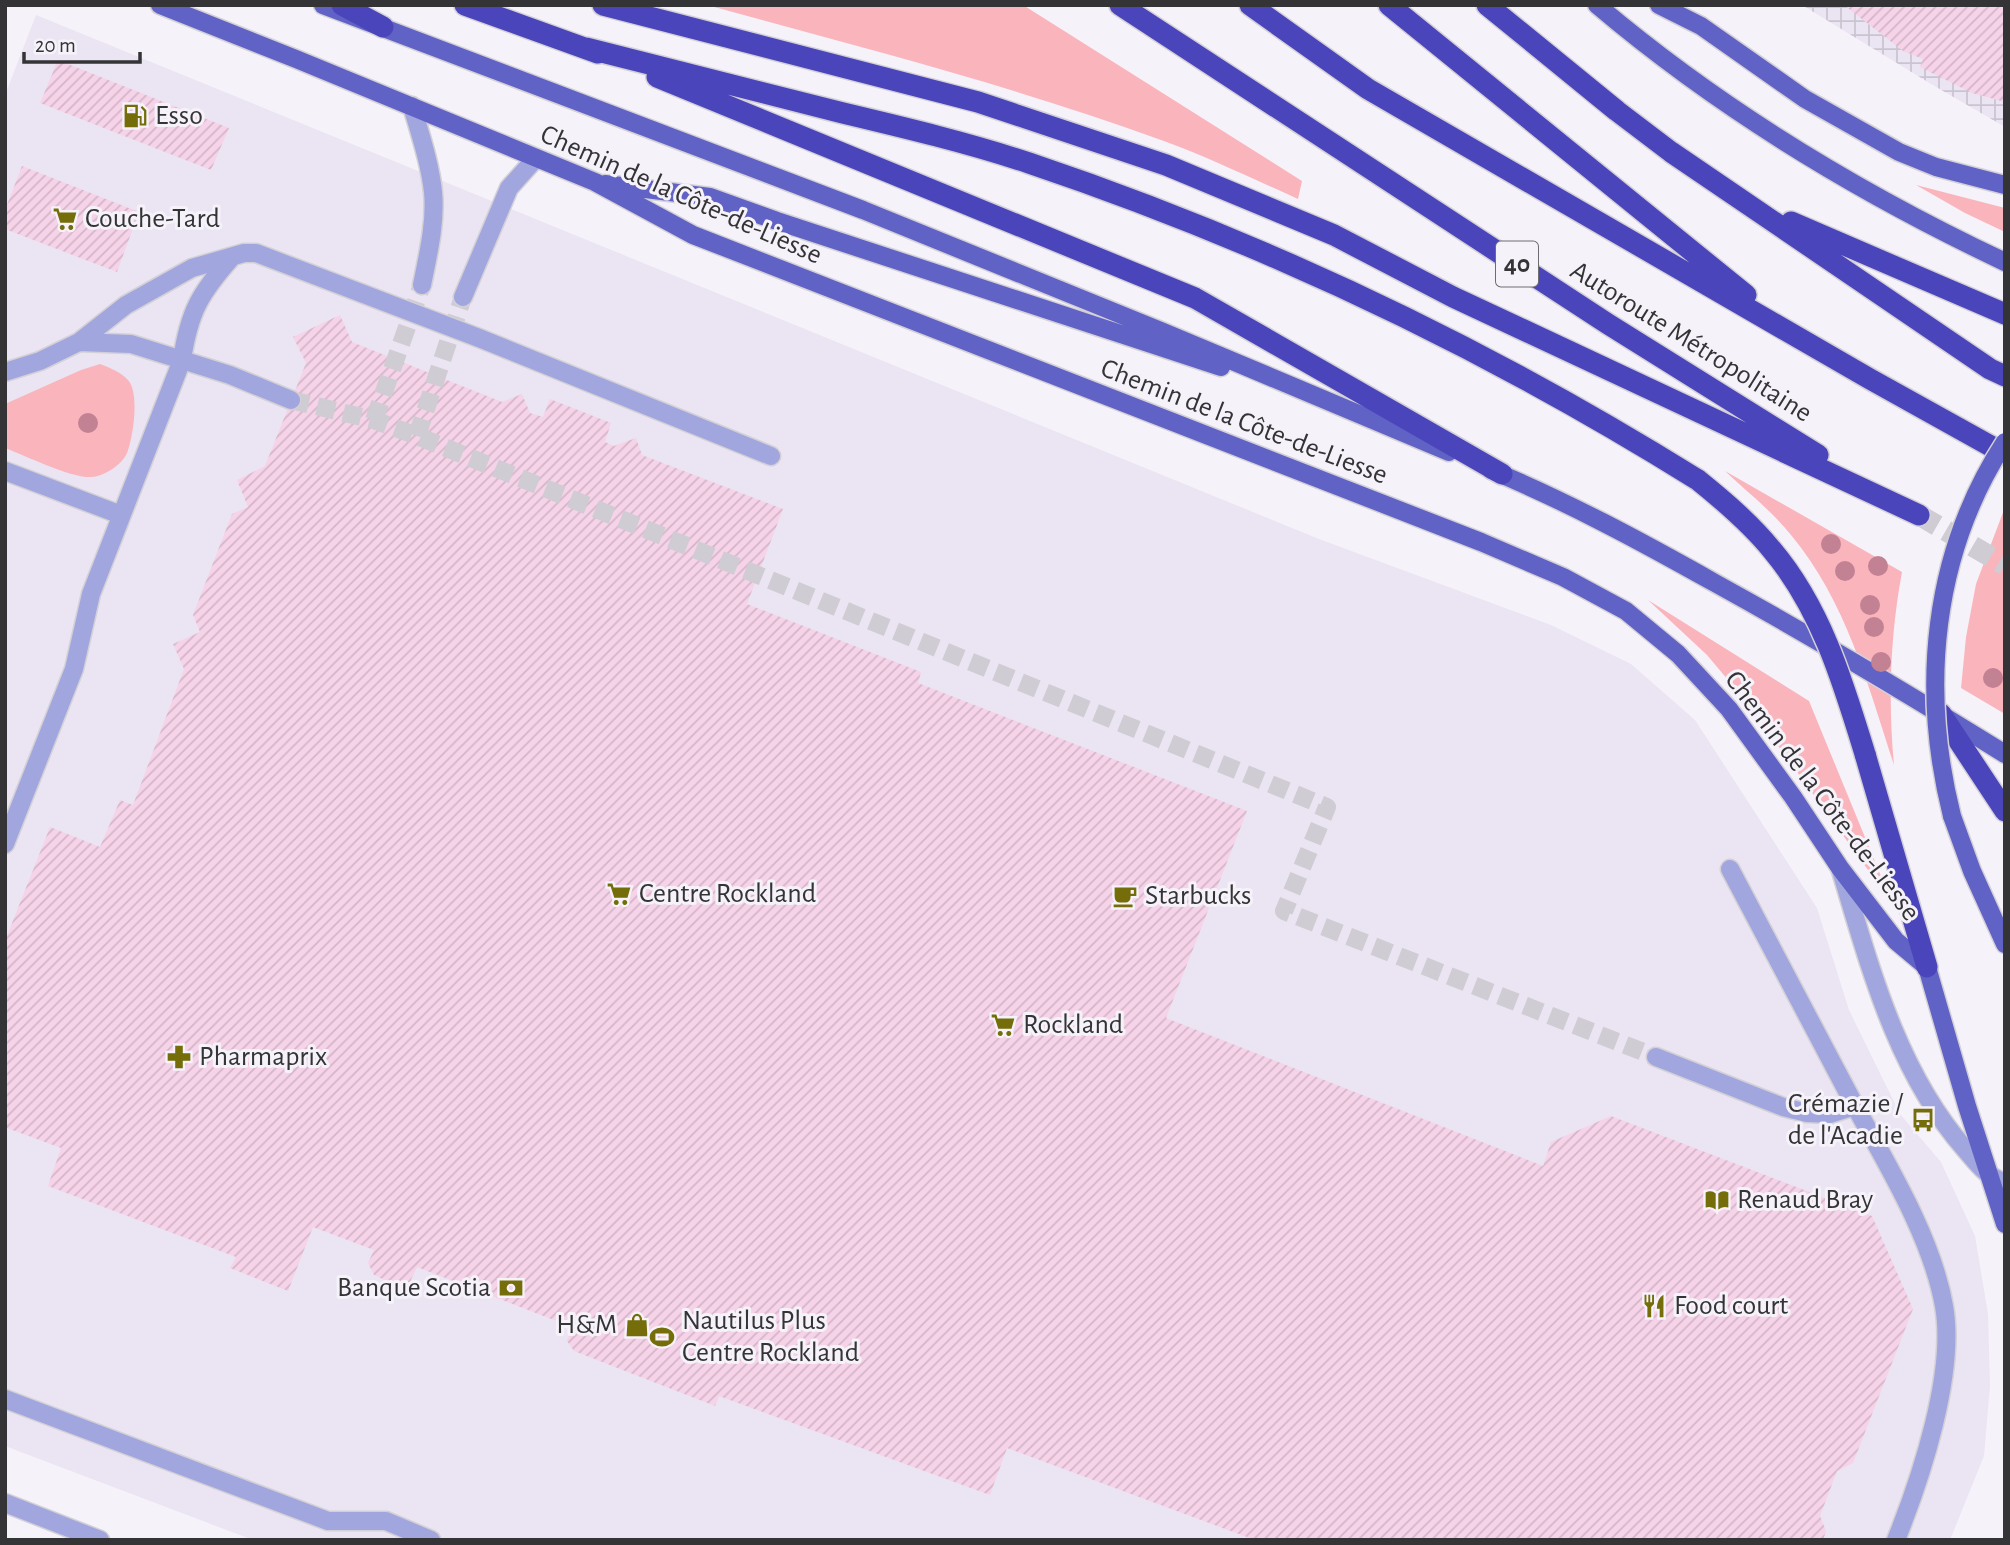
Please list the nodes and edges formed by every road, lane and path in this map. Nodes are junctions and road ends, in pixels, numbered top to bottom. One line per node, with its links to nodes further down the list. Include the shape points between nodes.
1 (160, 5): 14 (main road, Chemin de la Côte-de-Liesse)
2 (323, 5): 12 (main road)
3 (342, 5): 12 (highway)
4 (465, 5): 13 (highway)
5 (603, 5): 6 (highway, Autoroute Métropolitaine / 40, via 978,102 1166,164 1334,235 1453,298 1919,515 1608,324)
6 (1120, 5)
7 (1250, 5): 24 (highway, Autoroute Métropolitaine, via 1368,89)
8 (1389, 5): 24 (highway)
9 (1487, 5): 18 (highway, via 1617,111)
10 (1597, 5): 20 (main road, via 1724,102 1817,163)
11 (1659, 5): 17 (main road, via 1701,26 1805,99 1899,152)
12 (383, 27): 30 (main road, via 874,215)
13 (586, 48): 35 (highway, via 1195,298); 44 (highway, bridge, via 989,151 1224,235 1410,319 1522,377 1698,480 1751,526 1780,559 1816,618 1865,754)
14 (412, 106): 15 (main road, Chemin de la Côte-de-Liesse); 21 (street, via 433,195)
15 (536, 158): 16 (main road, Chemin de la Côte-de-Liesse); 22 (street, via 509,188)
16 (595, 182): 30 (main road, via 710,197); 41 (main road, Chemin de la Côte-de-Liesse, via 705,240 1481,542 1595,593 1651,630 1729,709)
17 (2005, 185)
18 (1745, 202): 23 (highway); 28 (highway)
19 (232, 257): 25 (street, via 192,268 126,305); 26 (street, via 204,289 187,330); 33 (street, via 244,253 270,257)
20 (2005, 262)
21 (422, 285)
22 (463, 297)
23 (2005, 314)
24 (1796, 336): 32 (highway, Autoroute Métropolitaine)
25 (79, 342): 26 (street, via 131,344); 27 (street)
26 (182, 360): 29 (street); 36 (street)
27 (5, 372)
28 (2005, 376)
29 (291, 400)
30 (1334, 404): 35 (main road)
31 (2005, 443): 43 (main road, bridge, via 1964,520 1942,600 1934,662 1936,736 1952,816)
32 (2005, 454)
33 (771, 456)
34 (5, 471): 36 (street)
35 (1502, 474): 37 (main road, via 1664,554)
36 (121, 515): 40 (street, via 91,594 74,669)
37 (1941, 715): 38 (main road); 39 (highway)
38 (2005, 754)
39 (2005, 811)
40 (5, 844)
41 (1840, 868): 44 (main road, Chemin de la Côte-de-Liesse, via 1896,941); 47 (street, via 1898,1040 1942,1121)
42 (1730, 869): 46 (street)
43 (2005, 944)
44 (1927, 967): 47 (main road)
45 (1656, 1057): 46 (street, via 1807,1113 1830,1114)
46 (1855, 1106): 53 (street, via 1933,1262 1944,1308 1944,1364 1935,1419)
47 (1998, 1180): 48 (main road)
48 (2005, 1224)
49 (5, 1399): 52 (street, via 328,1521 386,1521)
50 (5, 1503): 51 (street)
51 (100, 1540)
52 (430, 1540)
53 (1896, 1540)

